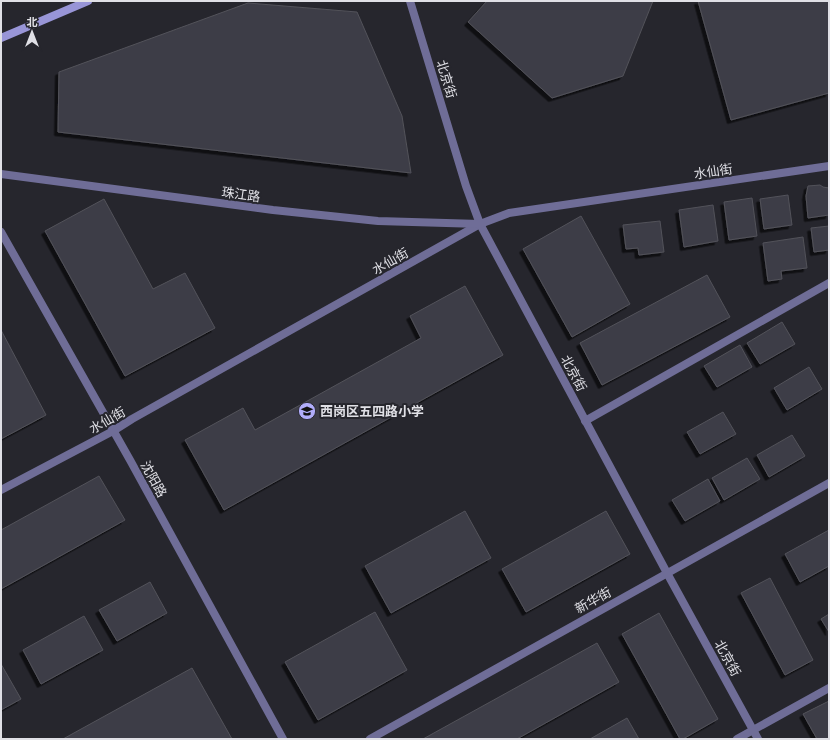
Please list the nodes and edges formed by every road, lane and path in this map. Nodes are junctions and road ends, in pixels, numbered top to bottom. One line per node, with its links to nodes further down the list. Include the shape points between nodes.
1 (88, 1): 3 (main road)
2 (410, 1): 6 (street, 北京街)
3 (1, 38)
4 (829, 166): 6 (street, 水仙街, via 509,213)
5 (1, 174): 6 (street, 珠江路, via 356,219)
6 (480, 224): 9 (street, 北京街); 10 (street, 水仙街)
7 (1, 232): 10 (street, 沈阳路)
8 (829, 283): 9 (street)
9 (585, 421): 13 (street, 北京街)
10 (114, 431): 12 (street, 水仙街); 16 (street, 沈阳路)
11 (829, 483): 13 (street, 新华街)
12 (1, 490)
13 (667, 572): 15 (street, 北京街); 17 (street, 新华街)
14 (829, 688): 15 (street)
15 (753, 730): 18 (street); 19 (street, 北京街)
16 (283, 739)
17 (370, 739)
18 (737, 739)
19 (758, 739)

